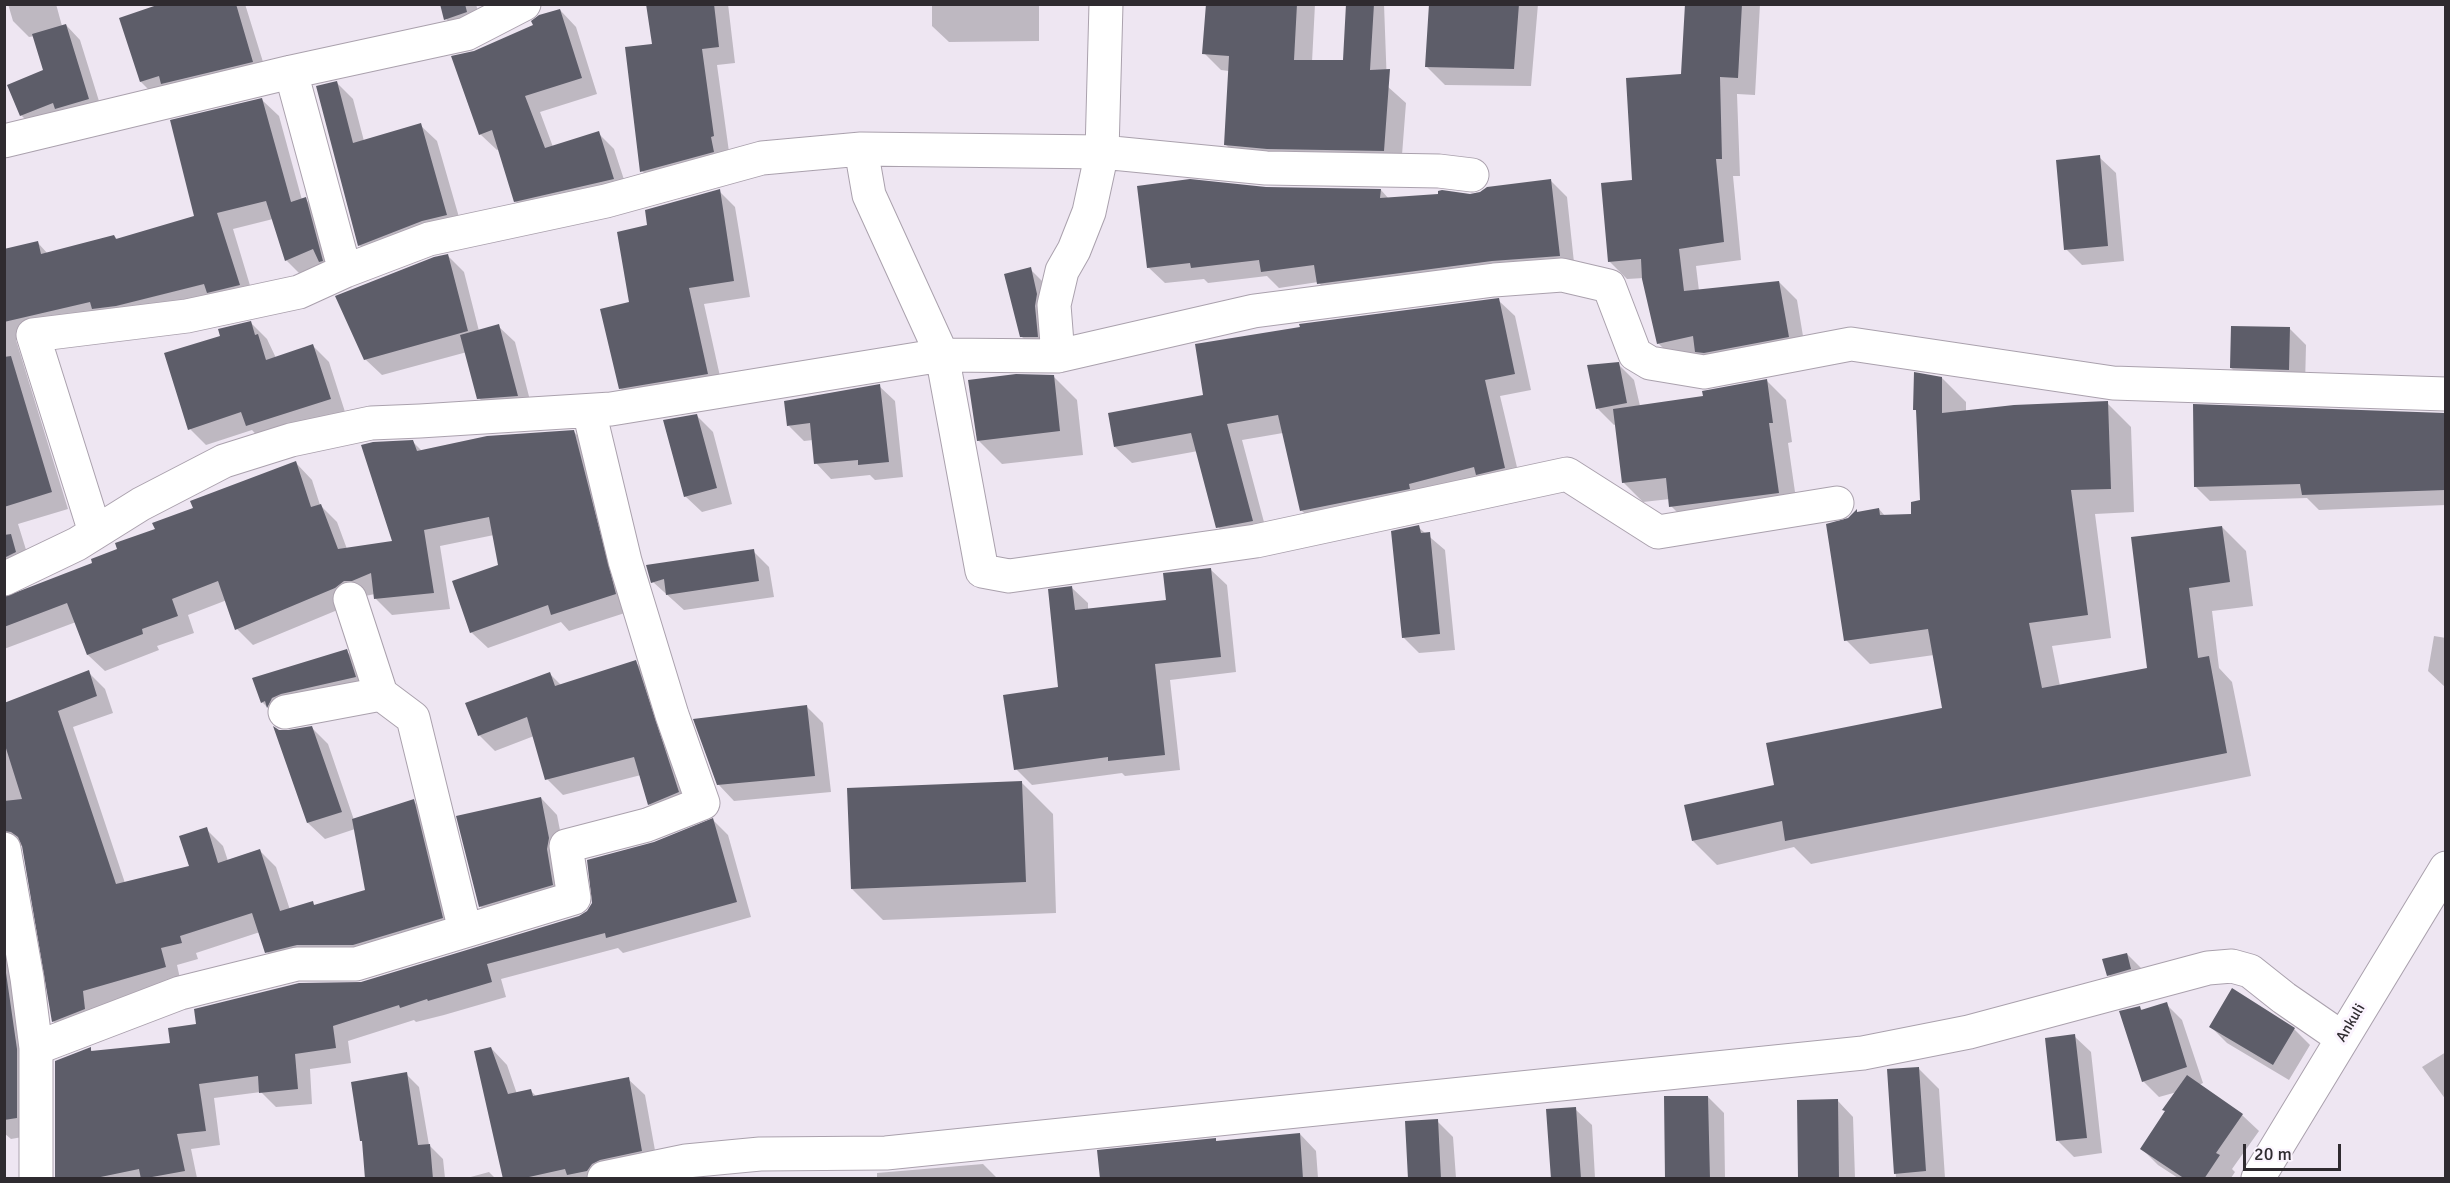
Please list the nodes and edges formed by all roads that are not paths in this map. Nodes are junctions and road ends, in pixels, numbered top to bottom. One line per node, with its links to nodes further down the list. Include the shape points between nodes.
1 (524, 4): 3 (street, via 466,34)
2 (1106, 4): 6 (street)
3 (291, 72): 4 (street); 8 (street)
4 (4, 141)
5 (861, 149): 6 (street); 8 (street, via 762,158 606,201 429,239); 9 (street, via 869,195)
6 (1102, 152): 7 (street, via 1266,168); 10 (street, via 1089,212 1062,272 1054,305)
7 (1472, 175)
8 (345, 271): 14 (street, via 299,292 187,316 33,335)
9 (942, 355): 10 (street); 12 (street); 13 (street, via 982,571 1009,576 1256,541 1567,474 1658,532)
10 (1058, 356): 11 (street, via 1254,311 1562,275 1609,286 1635,354 1650,363 1704,372 1851,344 2114,383)
11 (2445, 394)
12 (589, 411): 14 (street, via 371,423 291,440 224,461); 21 (street, via 625,561 703,803 647,825 566,846 574,898)
13 (1837, 503)
14 (95, 532): 15 (street)
15 (4, 579)
16 (350, 599): 17 (street)
17 (381, 694): 18 (street); 21 (street, via 413,718)
18 (285, 712)
19 (4, 849): 23 (street)
20 (2445, 868): 22 (street, Ankuli)
21 (465, 930): 23 (street, via 356,964 297,964 180,993)
22 (2342, 1038): 25 (street, via 2250,971 2232,966 2208,968 1969,1032 1863,1053 886,1153 760,1154 686,1161); 26 (street, Ankuli)
23 (36, 1048): 24 (street)
24 (36, 1179)
25 (604, 1179)
26 (2258, 1179)

